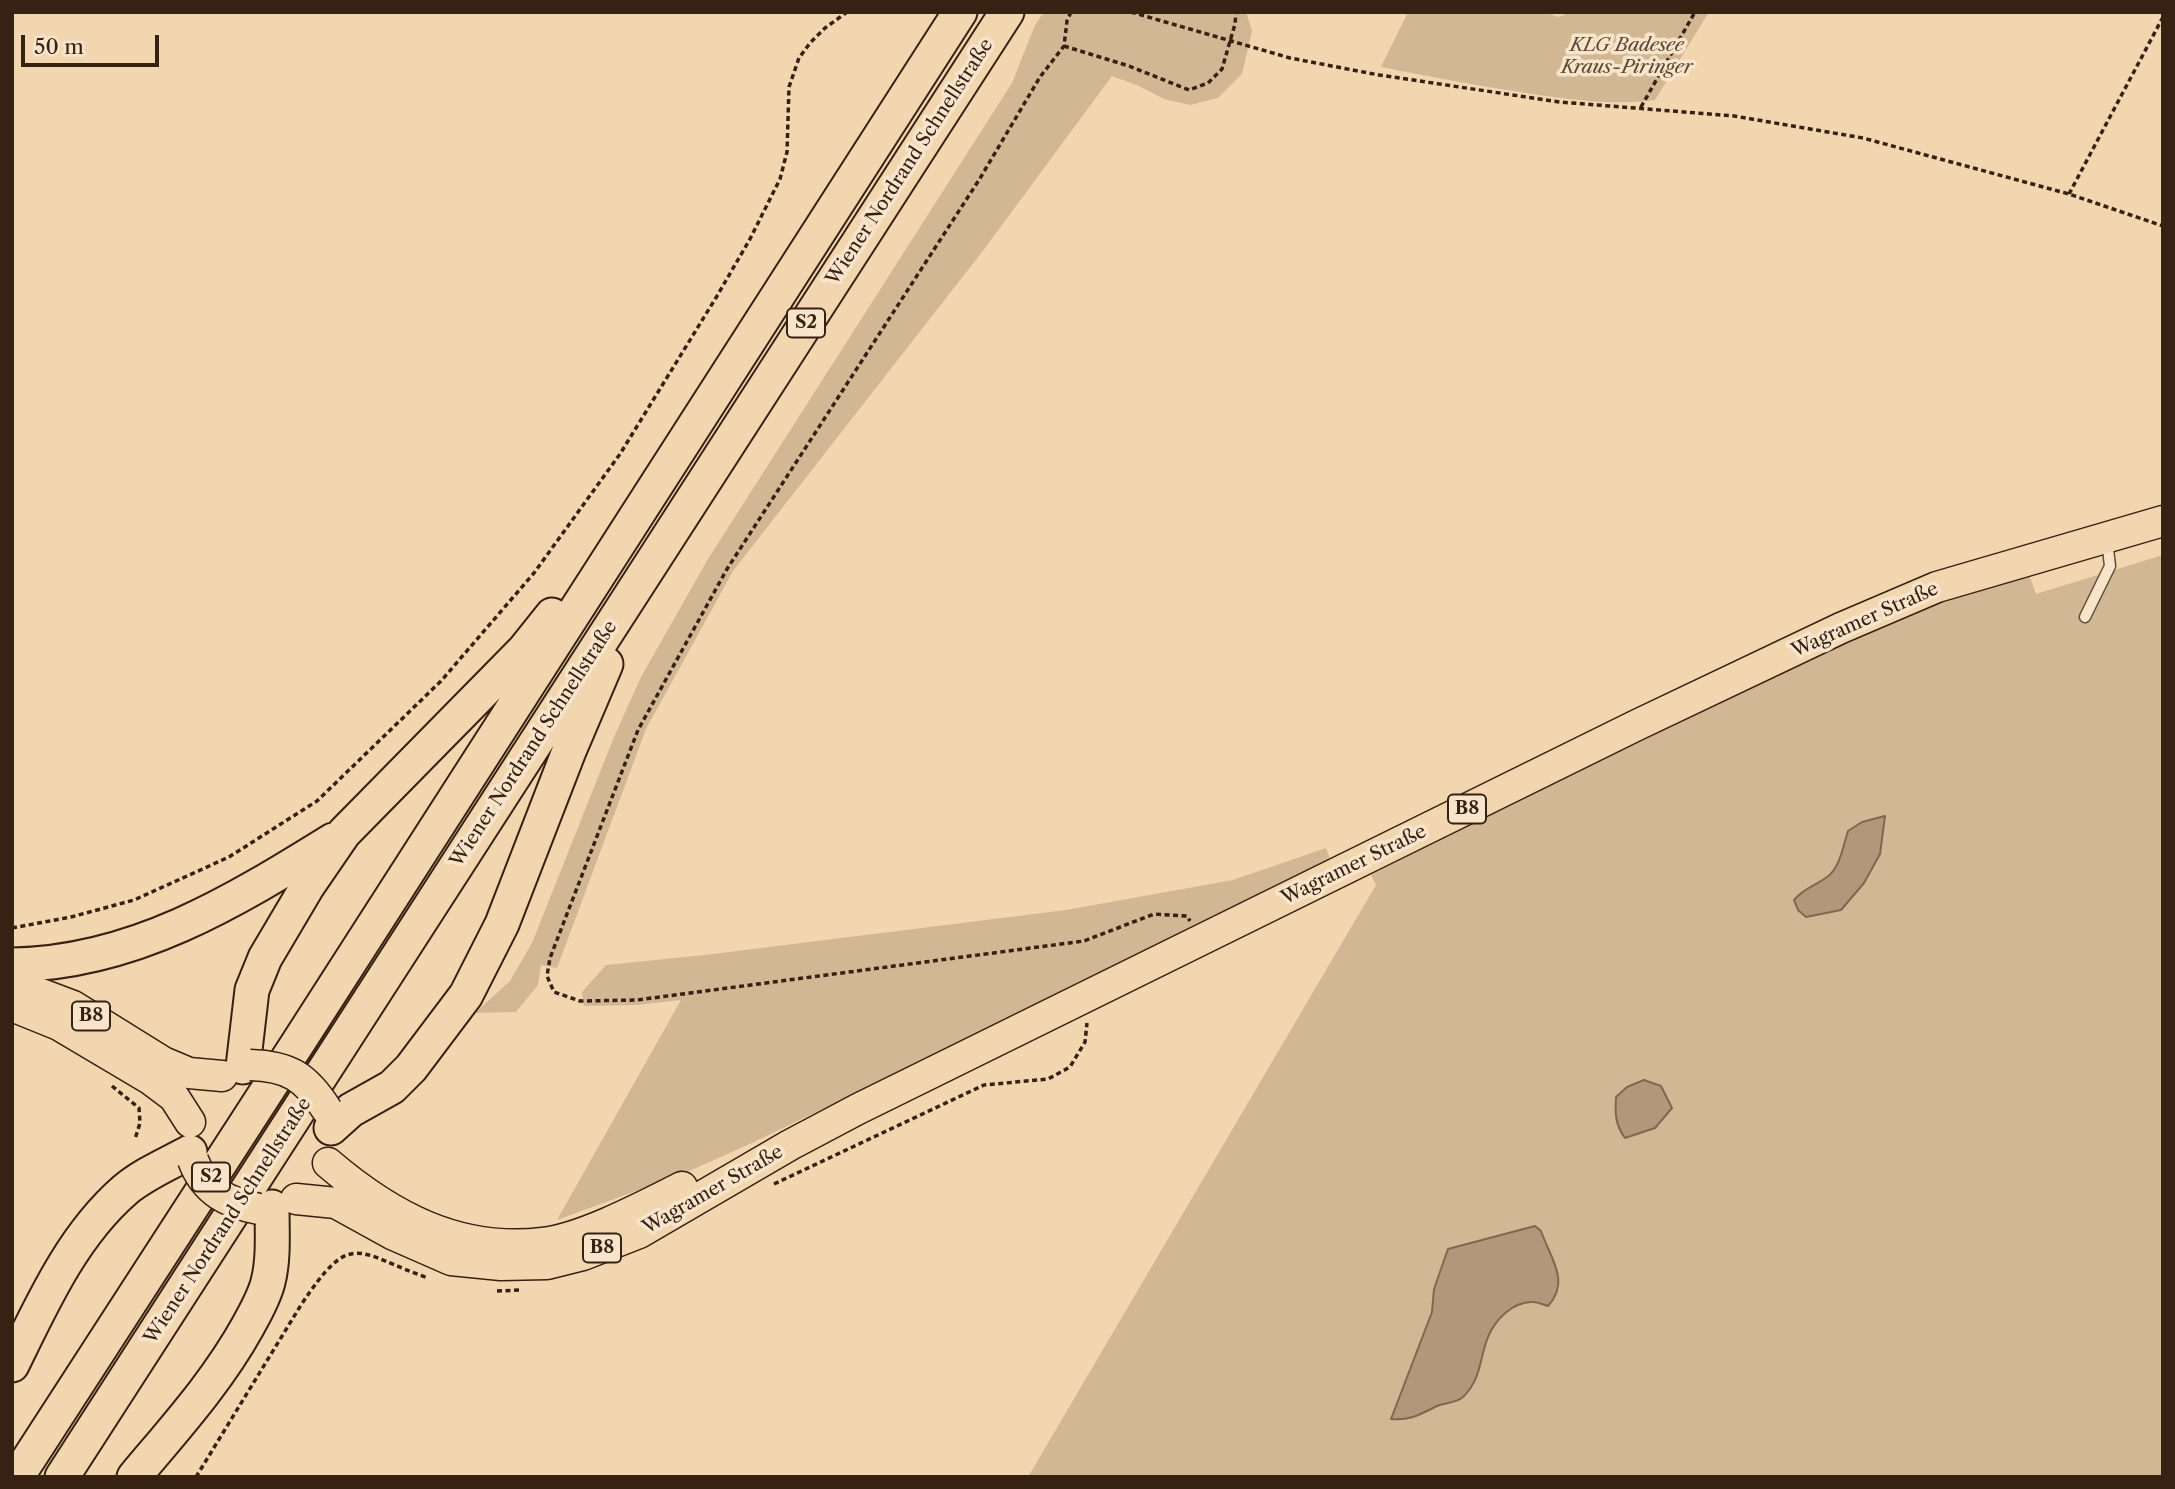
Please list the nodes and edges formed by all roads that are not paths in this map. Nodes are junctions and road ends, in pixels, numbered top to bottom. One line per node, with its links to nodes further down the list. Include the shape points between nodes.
1 (960, 12): 5 (highway, Wiener Nordrand Schnellstraße / S2)
2 (1007, 12): 6 (highway, Wiener Nordrand Schnellstraße / S2)
3 (2163, 521): 4 (main road, Wagramer Straße / B8)
4 (2106, 537): 7 (lane, via 2110,566); 17 (main road, Wagramer Straße / B8, via 1937,587 1841,628 790,1145 639,1233 547,1264 501,1265 451,1260)
5 (597, 579): 8 (highway, via 563,601 524,650); 19 (highway, Wiener Nordrand Schnellstraße / S2)
6 (631, 593): 13 (highway, via 618,642 599,676 502,924 466,995 392,1087); 20 (highway, Wiener Nordrand Schnellstraße / S2)
7 (2085, 617)
8 (344, 833): 9 (highway, via 251,891 161,934 69,959); 12 (highway, via 265,958 252,990)
9 (12, 965)
10 (12, 983): 12 (main road, B8, via 73,1006 189,1073)
11 (12, 1006): 14 (main road, B8, via 59,1025 174,1097)
12 (238, 1069): 13 (main road, B8, bridge, via 270,1066 294,1073 314,1089); 14 (main road, via 204,1093 196,1105)
13 (329, 1119): 15 (main road)
14 (191, 1145): 16 (main road, B8, bridge, via 197,1172 213,1191 235,1204); 18 (highway, via 126,1189 96,1218 72,1253)
15 (328, 1163): 16 (main road, via 315,1183); 17 (main road, B8)
16 (276, 1205): 17 (main road, B8, via 336,1203); 21 (highway, via 268,1282 257,1309 205,1392)
17 (398, 1225)
18 (12, 1366)
19 (17, 1477)
20 (62, 1477)
21 (134, 1477)

